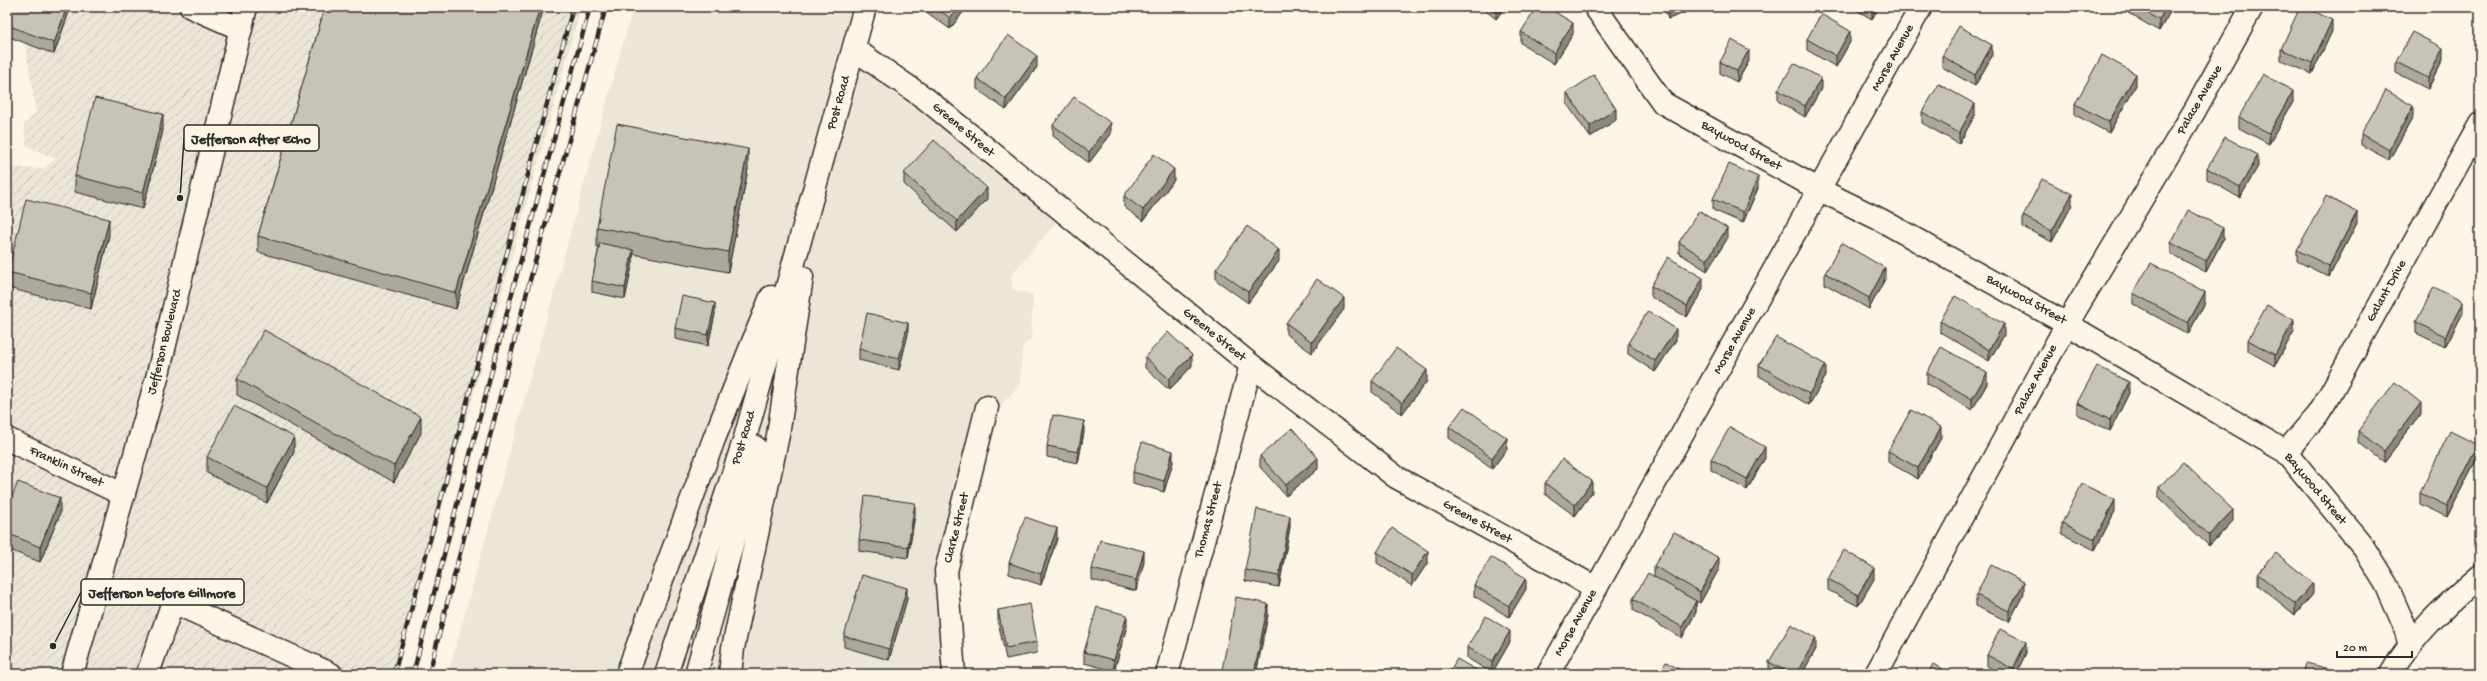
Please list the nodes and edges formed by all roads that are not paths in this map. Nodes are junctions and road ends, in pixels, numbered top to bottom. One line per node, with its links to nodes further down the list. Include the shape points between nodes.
1 (191, 7): 7 (street)
2 (246, 7): 7 (street, Jefferson Boulevard)
3 (865, 7): 8 (street, Post Road)
4 (1594, 7): 10 (street, Baywood Street, via 1663,103)
5 (1920, 7): 10 (street, Morse Avenue)
6 (2252, 7): 12 (street, Palace Avenue, via 2195,110)
7 (241, 29): 17 (street, Jefferson Boulevard, via 158,378)
8 (854, 49): 11 (street, Post Road); 13 (street, Greene Street, via 926,99)
9 (2480, 124): 16 (street, Galant Drive, via 2329,396 2317,416)
10 (1820, 190): 12 (street, Baywood Street, via 1881,220); 19 (street, Morse Avenue)
11 (811, 198): 24 (street, via 714,439); 25 (street, Post Road, via 745,438); 26 (street, Post Road, via 735,534); 27 (street, via 778,435 733,648)
12 (2067, 324): 16 (street, Baywood Street); 31 (street, Palace Avenue)
13 (1251, 365): 19 (street, Greene Street, via 1396,478); 29 (street, Thomas Street)
14 (987, 407): 28 (street, Clarke Street, via 946,572)
15 (7, 439): 17 (street, Franklin Street)
16 (2286, 452): 20 (street, Baywood Street, via 2362,545 2386,584 2405,627)
17 (124, 494): 22 (street, Jefferson Boulevard)
18 (2480, 576): 20 (street, via 2447,603)
19 (1596, 588): 30 (street, Morse Avenue)
20 (2409, 643): 32 (street)
21 (152, 673): 23 (street, via 173,602)
22 (72, 674)
23 (331, 674)
24 (627, 674)
25 (666, 674)
26 (696, 674)
27 (730, 674)
28 (954, 674)
29 (1166, 674)
30 (1548, 674)
31 (1876, 674)
32 (2391, 674)

